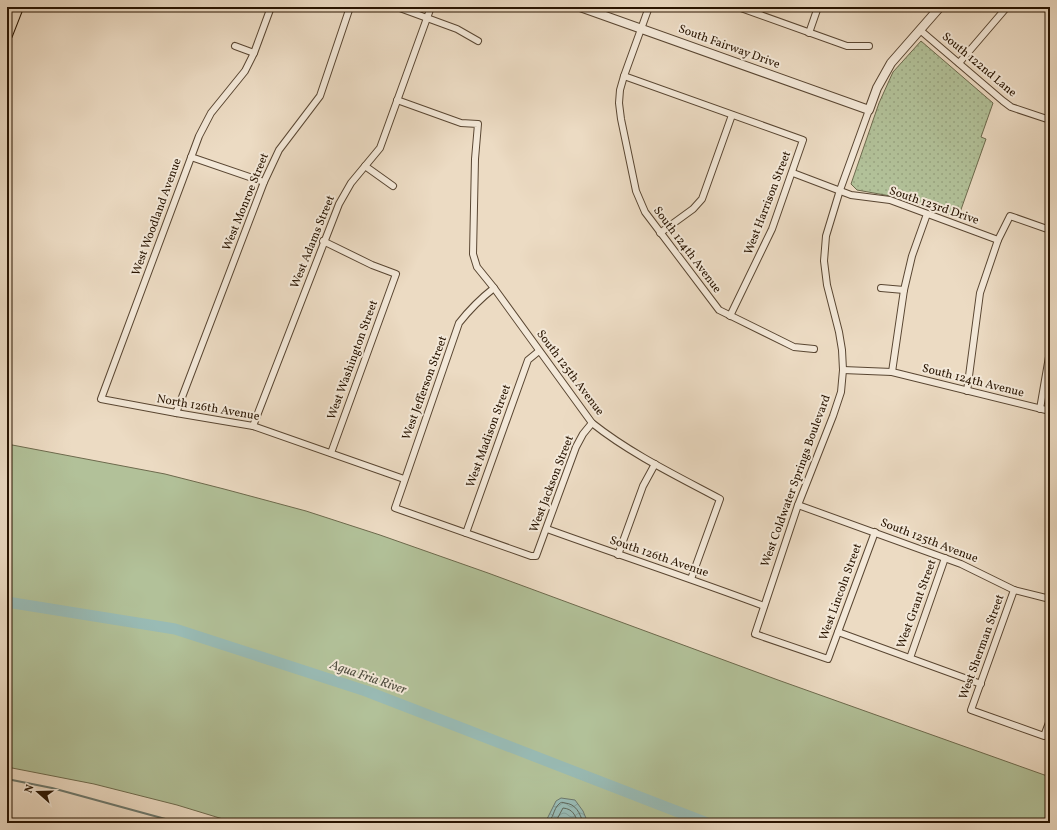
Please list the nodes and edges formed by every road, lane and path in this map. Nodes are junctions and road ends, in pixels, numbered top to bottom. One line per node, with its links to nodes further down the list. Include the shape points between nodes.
1 (18, 7): 16 (main road)
2 (270, 7): 20 (street, West Woodland Avenue)
3 (350, 7): 30 (street, West Monroe Street, via 320,96 279,150)
4 (397, 7): 12 (street)
5 (431, 7): 12 (street, West Adams Street)
6 (580, 7): 13 (street, South Fairway Drive)
7 (649, 7): 13 (street)
8 (738, 7): 15 (street)
9 (818, 7): 15 (street)
10 (940, 7): 14 (street, West Coldwater Springs Boulevard)
11 (1007, 7): 21 (street)
12 (428, 18): 17 (street, via 457,29); 23 (street, West Adams Street)
13 (641, 29): 22 (street); 24 (street, South Fairway Drive)
14 (920, 30): 21 (street, South 122nd Lane); 24 (street, West Coldwater Springs Boulevard, via 887,69)
15 (808, 33): 19 (street, via 847,46)
16 (7, 35)
17 (478, 41)
18 (235, 46): 20 (street)
19 (869, 46)
20 (254, 53): 27 (street, West Woodland Avenue, via 245,71 211,113)
21 (959, 63): 26 (street, South 122nd Lane, via 1011,106)
22 (624, 76): 25 (street); 35 (street, South 124th Avenue, via 619,103 636,191 645,212)
23 (398, 100): 28 (street, West Adams Street, via 380,148); 38 (street, South 125th Avenue, via 461,123 478,124 473,254 477,267)
24 (869, 110): 32 (street, West Coldwater Springs Boulevard)
25 (732, 115): 29 (street, West Harrison Street, via 803,140); 35 (street, via 702,199 693,209)
26 (1050, 120)
27 (191, 157): 30 (street); 48 (street, West Woodland Avenue)
28 (365, 166): 31 (street); 37 (street, West Adams Street, via 339,204)
29 (792, 173): 32 (street, South 123rd Drive); 41 (street, West Harrison Street, via 772,229)
30 (264, 182): 51 (street, West Monroe Street)
31 (394, 186)
32 (840, 190): 33 (street, South 123rd Drive, via 851,195 890,200); 45 (street, West Coldwater Springs Boulevard, via 826,236 824,261 840,338)
33 (927, 214): 36 (street, South 123rd Drive); 40 (street, via 912,256)
34 (1050, 230): 36 (street, via 1010,216)
35 (660, 233): 41 (street, South 124th Avenue, via 719,310)
36 (998, 240): 47 (street, via 980,294)
37 (323, 241): 53 (street, West Adams Street); 54 (street, West Washington Street, via 396,274)
38 (494, 288): 43 (street, South 125th Avenue); 56 (street, West Jefferson Street, via 473,306 460,323)
39 (881, 288): 40 (street)
40 (904, 290): 46 (street)
41 (730, 316): 42 (street, South 124th Avenue, via 794,347)
42 (814, 349)
43 (539, 351): 52 (street, South 125th Avenue); 60 (street, West Madison Street, via 528,360)
44 (1050, 351): 49 (street)
45 (843, 370): 46 (street, South 124th Avenue); 57 (street, West Coldwater Springs Boulevard, via 841,392)
46 (892, 372): 47 (street, South 124th Avenue)
47 (967, 391): 49 (street, South 124th Avenue)
48 (101, 399): 51 (street, North 126th Avenue)
49 (1040, 409): 50 (street, South 124th Avenue)
50 (1050, 411)
51 (176, 413): 53 (street, North 126th Avenue)
52 (592, 423): 55 (street, South 125th Avenue, via 608,436); 58 (street, West Jackson Street, via 576,447)
53 (253, 426): 54 (street, North 126th Avenue)
54 (331, 453): 56 (street)
55 (655, 464): 61 (street); 63 (street, South 125th Avenue, via 720,499)
56 (404, 480): 60 (street, West Jefferson Street, via 394,508)
57 (798, 505): 59 (street, South 125th Avenue); 66 (street, West Coldwater Springs Boulevard)
58 (547, 529): 60 (street, West Jackson Street, via 536,556); 61 (street, South 126th Avenue)
59 (875, 532): 62 (street, South 125th Avenue); 67 (street, West Lincoln Street)
60 (466, 533)
61 (618, 555): 63 (street, South 126th Avenue)
62 (945, 558): 64 (street, South 125th Avenue); 68 (street, West Grant Street)
63 (691, 579): 66 (street, South 126th Avenue)
64 (1014, 590): 65 (street, South 125th Avenue); 70 (street, West Sherman Street)
65 (1050, 599)
66 (764, 606): 69 (street, West Coldwater Springs Boulevard, via 755,634)
67 (838, 632): 68 (street); 69 (street, West Lincoln Street)
68 (910, 658): 70 (street)
69 (828, 659)
70 (981, 684): 71 (street, West Sherman Street, via 971,710 1044,736)
71 (1050, 720)

